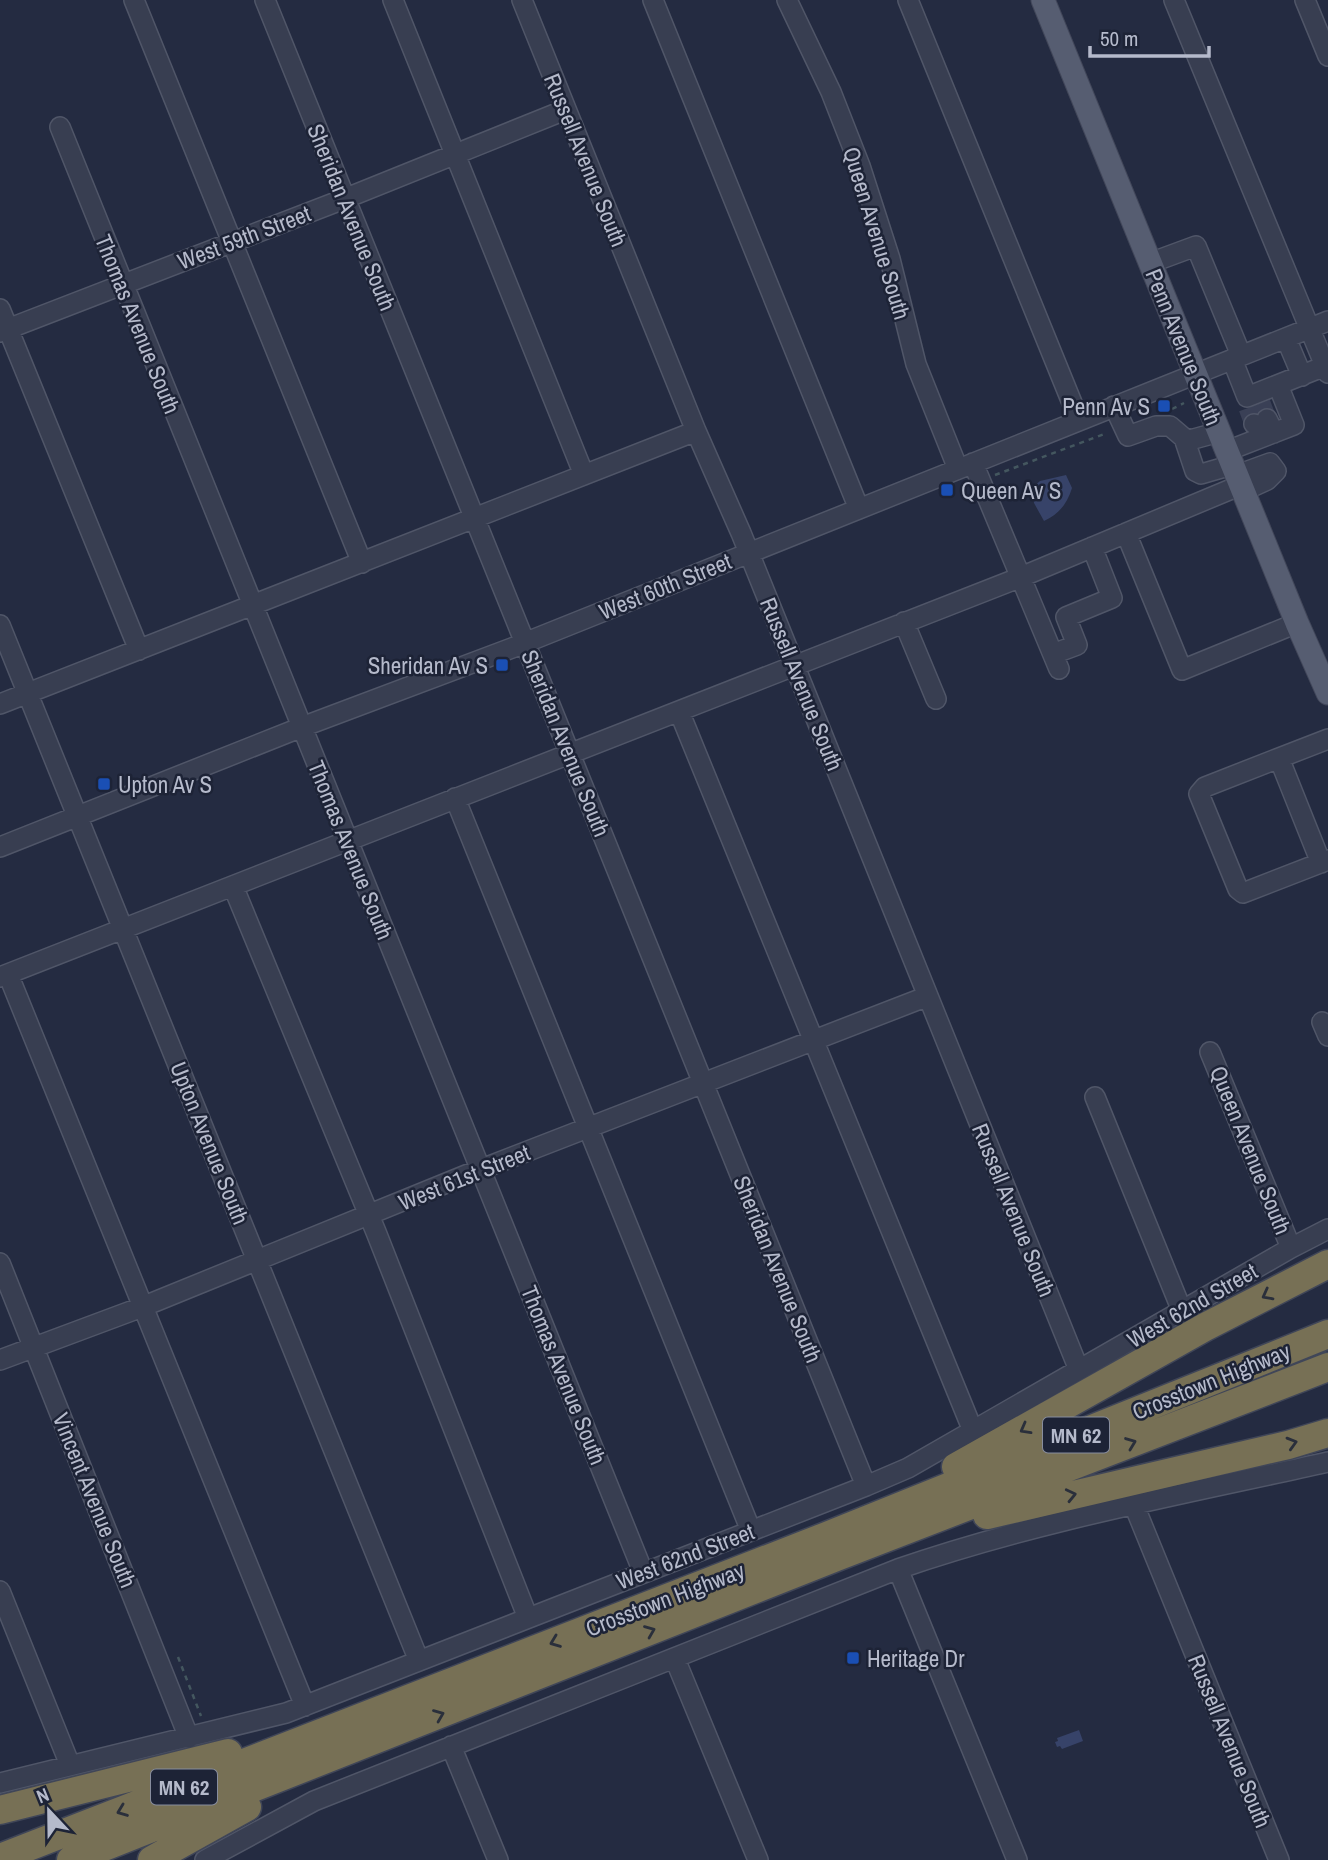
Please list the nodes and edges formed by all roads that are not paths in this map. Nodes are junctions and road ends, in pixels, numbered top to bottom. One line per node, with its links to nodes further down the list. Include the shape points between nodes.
1 (134, 0): 16 (street)
2 (265, 0): 15 (street, Sheridan Avenue South)
3 (393, 0): 14 (street)
4 (522, 0): 12 (street, Russell Avenue South)
5 (653, 0): 35 (street)
6 (787, 0): 32 (street, Queen Avenue South, via 860,166 890,259 916,365)
7 (908, 0): 29 (street)
8 (1043, 0): 17 (main road, Penn Avenue South)
9 (1174, 0): 20 (street)
10 (1305, 0): 11 (street)
11 (1328, 56)
12 (565, 110): 14 (street, West 59th Street); 30 (street, Russell Avenue South)
13 (60, 127): 18 (street, Thomas Avenue South)
14 (456, 154): 15 (street, West 59th Street); 34 (street)
15 (344, 199): 16 (street, West 59th Street); 36 (street, Sheridan Avenue South)
16 (232, 242): 18 (street, West 59th Street); 40 (street)
17 (1150, 263): 23 (street, via 1196,246); 25 (main road, Penn Avenue South)
18 (122, 284): 21 (street, West 59th Street); 42 (street, Thomas Avenue South)
19 (0, 309): 21 (street)
20 (1319, 325): 22 (street, West 60th Street); 24 (street)
21 (4, 331): 47 (street)
22 (1286, 338): 23 (street, West 60th Street); 26 (street)
23 (1236, 357): 25 (street, West 60th Street); 28 (street, via 1247,397)
24 (1327, 369): 26 (street)
25 (1195, 373): 27 (street, West 60th Street); 33 (main road, Penn Avenue South)
26 (1302, 376): 28 (street)
27 (1114, 406): 29 (street, West 60th Street); 31 (street, via 1128,436 1170,426)
28 (1266, 408): 33 (street)
29 (1079, 420): 32 (street, West 60th Street)
30 (696, 431): 34 (street); 39 (street, Russell Avenue South)
31 (1184, 438): 33 (street); 33 (street, via 1195,471 1201,474)
32 (965, 466): 35 (street, West 60th Street); 41 (street, Queen Avenue South)
33 (1233, 466): 37 (street); 44 (main road, Penn Avenue South)
34 (584, 475): 36 (street)
35 (859, 509): 39 (street, West 60th Street)
36 (475, 519): 40 (street); 46 (street, Sheridan Avenue South)
37 (1126, 533): 38 (street); 44 (street, via 1182,670)
38 (1092, 547): 41 (street); 41 (street, Queen Avenue South, via 1112,598 1066,617 1077,645 1056,662)
39 (748, 552): 46 (street, West 60th Street); 48 (street, Russell Avenue South)
40 (362, 563): 42 (street)
41 (1021, 577): 43 (street)
42 (252, 607): 47 (street); 54 (street, Thomas Avenue South)
43 (904, 622): 48 (street); 51 (street)
44 (1297, 623): 50 (main road, Penn Avenue South)
45 (0, 625): 49 (street, Upton Avenue South)
46 (525, 643): 54 (street, West 60th Street); 56 (street, Sheridan Avenue South)
47 (139, 650): 49 (street)
48 (794, 664): 53 (street); 66 (street, Russell Avenue South)
49 (27, 693): 52 (street); 59 (street, Upton Avenue South)
50 (1328, 693)
51 (936, 699)
52 (0, 704)
53 (679, 711): 56 (street); 67 (street)
54 (302, 727): 59 (street, West 60th Street); 60 (street, Thomas Avenue South)
55 (1328, 739): 57 (street)
56 (571, 753): 58 (street); 69 (street, Sheridan Avenue South)
57 (1279, 758): 62 (street); 62 (street, via 1205,787 1199,794 1238,889 1243,893)
58 (455, 799): 60 (street); 71 (street)
59 (77, 816): 61 (street, West 60th Street); 64 (street, Upton Avenue South)
60 (348, 840): 63 (street); 72 (street, Thomas Avenue South)
61 (0, 847)
62 (1324, 862)
63 (233, 886): 64 (street); 73 (street)
64 (124, 930): 65 (street); 76 (street, Upton Avenue South)
65 (4, 976): 79 (street)
66 (928, 996): 67 (street, West 61st Street); 85 (street, Russell Avenue South)
67 (814, 1041): 69 (street, West 61st Street); 86 (street)
68 (1210, 1052): 75 (street, Queen Avenue South)
69 (703, 1084): 71 (street, West 61st Street); 89 (street, Sheridan Avenue South)
70 (1095, 1097): 80 (street)
71 (589, 1127): 72 (street, West 61st Street); 91 (street)
72 (481, 1171): 73 (street, West 61st Street); 94 (street, Thomas Avenue South)
73 (368, 1216): 76 (street, West 61st Street); 96 (street)
74 (1328, 1229): 75 (street, West 62nd Street)
75 (1291, 1248): 80 (street, West 62nd Street)
76 (257, 1259): 79 (street, West 61st Street); 98 (street, Upton Avenue South)
77 (0, 1263): 82 (street, Vincent Avenue South)
78 (1328, 1264): 92 (highway, one-way to 92, via 1205,1327 979,1455)
79 (142, 1307): 82 (street, West 61st Street); 99 (street)
80 (1182, 1311): 85 (street, West 62nd Street)
81 (1328, 1334): 92 (highway, Crosstown Highway / MN 62)
82 (34, 1346): 83 (street, West 61st Street); 101 (street, Vincent Avenue South)
83 (0, 1360)
84 (1328, 1367): 92 (highway, Crosstown Highway / MN 62, one-way to 84)
85 (1079, 1370): 86 (street, West 62nd Street)
86 (973, 1432): 89 (street, West 62nd Street)
87 (1328, 1433): 92 (highway, one-way to 87, via 1000,1512)
88 (1328, 1462): 90 (street)
89 (866, 1486): 91 (street, West 62nd Street)
90 (1134, 1505): 93 (street, via 955,1549); 114 (street, Russell Avenue South)
91 (751, 1531): 94 (street, West 62nd Street)
92 (831, 1547): 100 (highway, Crosstown Highway / MN 62)
93 (898, 1569): 97 (street); 113 (street)
94 (643, 1572): 96 (street, West 62nd Street)
95 (0, 1591): 103 (street)
96 (528, 1618): 98 (street, West 62nd Street)
97 (676, 1659): 102 (street); 112 (street)
98 (419, 1661): 99 (street, West 62nd Street)
99 (305, 1706): 101 (street, West 62nd Street)
100 (372, 1728): 105 (highway); 107 (highway, Crosstown Highway / MN 62, one-way to 107); 108 (highway, Crosstown Highway / MN 62); 109 (highway)
101 (189, 1738): 103 (street, West 62nd Street)
102 (451, 1745): 106 (street, via 314,1801); 111 (street)
103 (70, 1765): 104 (street, West 62nd Street)
104 (0, 1783)
105 (0, 1810)
106 (236, 1852): 110 (street)
107 (0, 1858)
108 (71, 1860)
109 (152, 1860)
110 (205, 1860)
111 (498, 1860)
112 (758, 1860)
113 (1017, 1860)
114 (1279, 1860)

